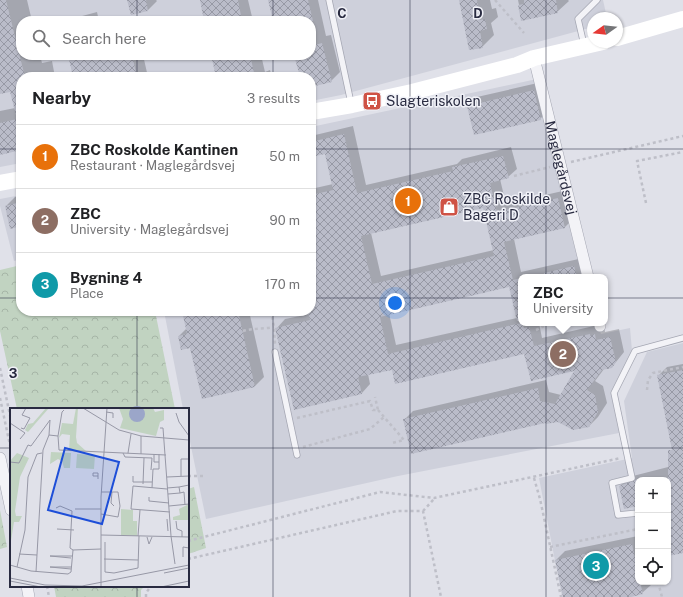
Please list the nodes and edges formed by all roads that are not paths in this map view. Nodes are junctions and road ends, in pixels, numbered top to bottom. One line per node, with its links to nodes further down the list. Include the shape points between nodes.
1 (329, 0): 7 (lane)
2 (597, 0): 5 (lane, via 578,18)
3 (683, 19): 4 (street)
4 (623, 36)
5 (585, 47): 6 (street)
6 (534, 58): 7 (street, via 517,65); 11 (street, Maglegårdsvej)
7 (352, 105): 8 (street)
8 (316, 111)
9 (16, 180): 10 (street)
10 (0, 184)
11 (587, 274)
12 (683, 338): 17 (lane, via 635,351 614,393 632,478 612,484 618,515)
13 (275, 352): 14 (lane)
14 (297, 455)
15 (0, 458): 16 (street)
16 (10, 505)
17 (635, 513)
18 (27, 587): 19 (street)
19 (29, 597)

